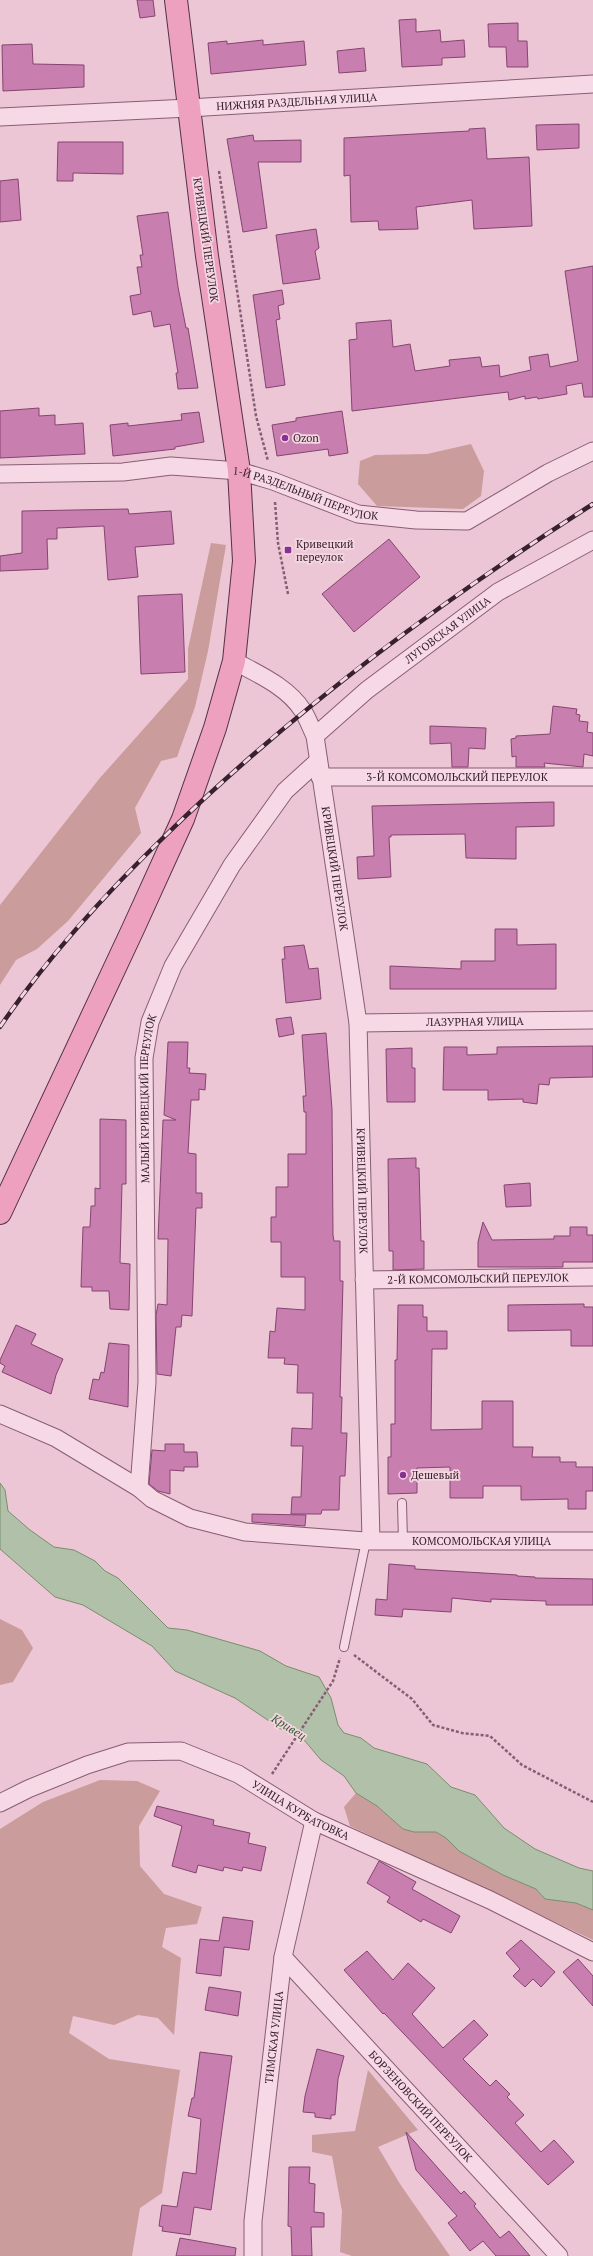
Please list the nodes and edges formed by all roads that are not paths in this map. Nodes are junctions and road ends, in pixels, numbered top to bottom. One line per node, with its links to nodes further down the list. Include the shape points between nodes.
1 (176, 0): 3 (main road, КРИВЕЦКИЙ ПЕРЕУЛОК)
2 (593, 84): 3 (street, НИЖНЯЯ РАЗДЕЛЬНАЯ УЛИЦА)
3 (189, 108): 4 (street, НИЖНЯЯ РАЗДЕЛЬНАЯ УЛИЦА); 6 (main road, КРИВЕЦКИЙ ПЕРЕУЛОК, via 207,256)
4 (0, 117)
5 (593, 451): 6 (street, 1-Й РАЗДЕЛЬНЫЙ ПЕРЕУЛОК, via 548,473 467,521 416,520 358,514 273,481)
6 (239, 471): 7 (street, 1-Й РАЗДЕЛЬНЫЙ ПЕРЕУЛОК, via 171,466 123,472); 9 (main road, КРИВЕЦКИЙ ПЕРЕУЛОК, via 244,561)
7 (0, 474)
8 (593, 540): 10 (street, ЛУГОВСКАЯ УЛИЦА, via 498,592 367,690)
9 (234, 661): 10 (street, КРИВЕЦКИЙ ПЕРЕУЛОК, via 291,696 303,711); 15 (main road, via 215,728 183,819)
10 (315, 736): 11 (street, КРИВЕЦКИЙ ПЕРЕУЛОК)
11 (319, 769): 12 (street, 3-Й КОМСОМОЛЬСКИЙ ПЕРЕУЛОК); 14 (street, КРИВЕЦКИЙ ПЕРЕУЛОК); 19 (street, МАЛЫЙ КРИВЕЦКИЙ ПЕРЕУЛОК, via 285,791 232,865 173,966 150,1022 144,1058 148,1382)
12 (593, 777)
13 (593, 1020): 14 (street, ЛАЗУРНАЯ УЛИЦА)
14 (358, 1023): 17 (street, КРИВЕЦКИЙ ПЕРЕУЛОК)
15 (0, 1213)
16 (593, 1276): 17 (street, 2-Й КОМСОМОЛЬСКИЙ ПЕРЕУЛОК)
17 (364, 1280): 21 (street, КРИВЕЦКИЙ ПЕРЕУЛОК)
18 (0, 1414): 19 (street, КОМСОМОЛЬСКАЯ УЛИЦА, via 56,1438)
19 (139, 1488): 21 (street, КОМСОМОЛЬСКАЯ УЛИЦА, via 152,1499 190,1518 245,1532)
20 (402, 1503): 22 (lane)
21 (368, 1540): 22 (street, КОМСОМОЛЬСКАЯ УЛИЦА); 24 (lane)
22 (403, 1541): 23 (street, КОМСОМОЛЬСКАЯ УЛИЦА)
23 (593, 1541)
24 (344, 1647)
25 (0, 1803): 26 (street, УЛИЦА КУРБАТОВКА, via 87,1765 128,1752 181,1751 238,1774)
26 (314, 1821): 27 (street, УЛИЦА КУРБАТОВКА, via 490,1900); 28 (street, ТИМСКАЯ УЛИЦА)
27 (593, 1952)
28 (283, 1957): 29 (street, ТИМСКАЯ УЛИЦА, via 253,2221); 30 (street, БОРЗЕНОВСКИЙ ПЕРЕУЛОК)
29 (253, 2256)
30 (558, 2256)

